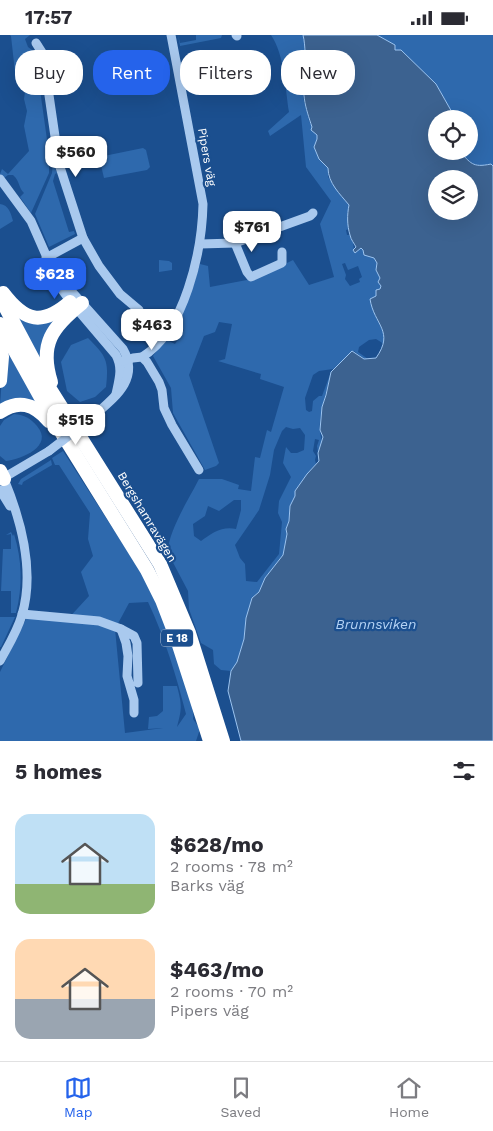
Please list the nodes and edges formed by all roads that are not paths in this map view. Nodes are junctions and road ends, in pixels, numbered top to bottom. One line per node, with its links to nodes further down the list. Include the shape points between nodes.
1 (171, 35): 7 (street, Pipers väg, via 203,204)
2 (36, 43): 5 (street, via 42,54 59,163)
3 (0, 179): 9 (street, via 30,221)
4 (313, 213): 6 (street, via 310,217)
5 (83, 238): 9 (street); 13 (street, via 120,294)
6 (235, 243): 7 (street); 8 (street, via 251,277 282,263)
7 (200, 244): 16 (street, Pipers väg, via 191,281 175,318 155,348)
8 (282, 252)
9 (46, 258): 12 (street)
10 (0, 289): 12 (highway, via 18,309 33,317 50,316)
11 (0, 297): 20 (highway, Bergshamravägen / E 18)
12 (76, 302): 17 (street); 20 (highway, via 50,336 46,356 52,385)
13 (139, 310)
14 (0, 324): 21 (highway, E 18)
15 (0, 342): 18 (highway)
16 (142, 357): 17 (street); 22 (street, via 159,382 164,408)
17 (124, 361): 23 (street, bridge, via 128,377 125,386 88,421 49,451)
18 (0, 381)
19 (0, 413): 21 (highway, via 7,407 28,405 44,415)
20 (66, 415): 30 (highway, Bergshamravägen / E 18, via 160,564 189,633)
21 (67, 441): 29 (highway, E 18, via 130,541 162,600)
22 (199, 470)
23 (1, 480): 24 (street, via 24,541 27,567)
24 (22, 614): 25 (street, via 99,621); 26 (street)
25 (121, 629): 27 (street, via 134,636 137,643); 28 (street, via 126,643 127,676)
26 (0, 661)
27 (138, 683)
28 (134, 713)
29 (210, 741)
30 (223, 741)

